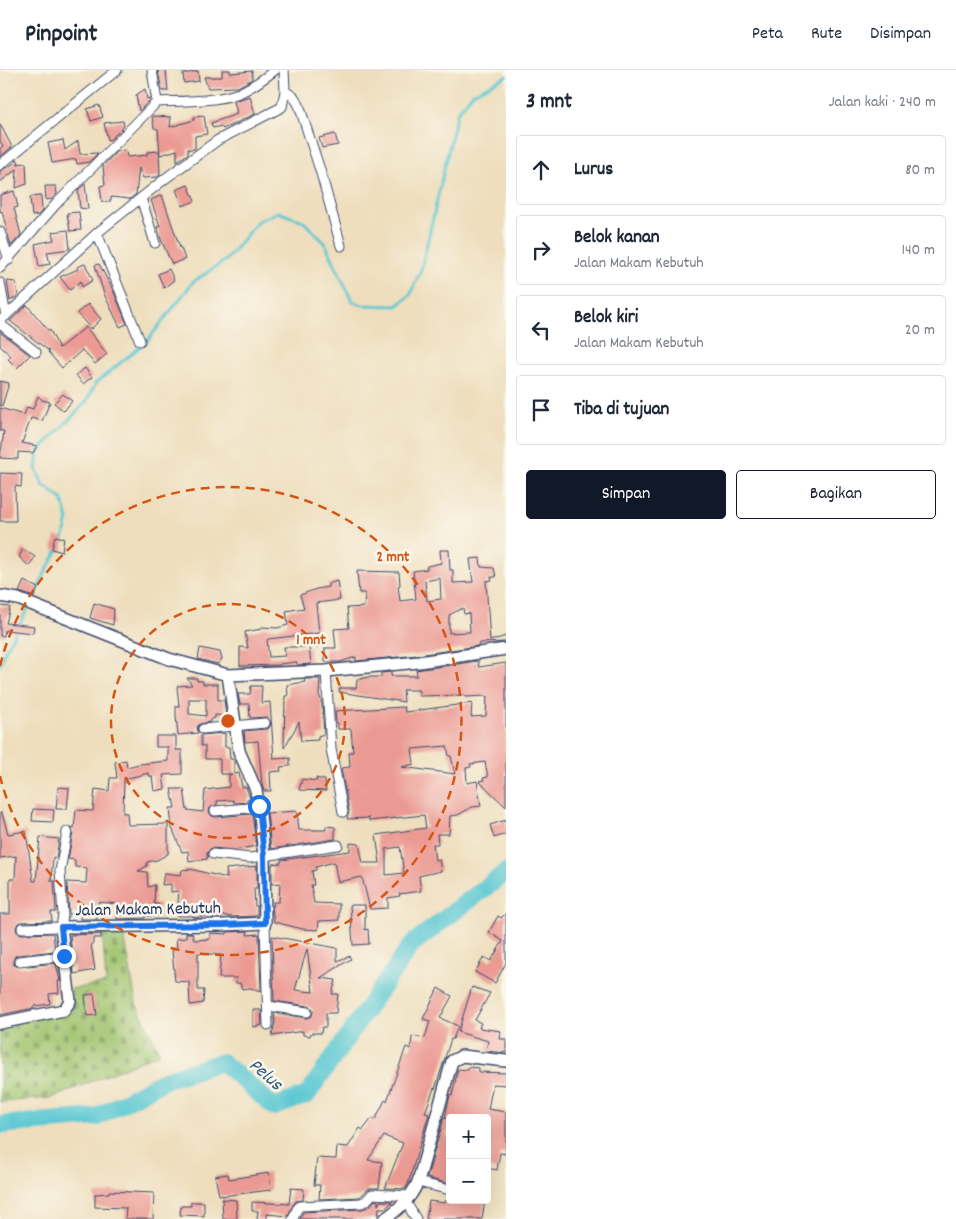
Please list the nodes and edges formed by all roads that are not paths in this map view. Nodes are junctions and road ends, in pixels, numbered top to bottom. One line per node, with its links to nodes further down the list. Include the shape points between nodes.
1 (117, 70): 7 (street)
2 (152, 70): 6 (street)
3 (275, 70): 6 (street, via 238,94)
4 (284, 70): 5 (street)
5 (285, 91): 8 (street, via 282,107 218,140); 12 (street, via 299,105)
6 (157, 102): 13 (street, via 57,203)
7 (0, 165)
8 (141, 198): 10 (street); 11 (street)
9 (0, 232): 13 (street)
10 (97, 233): 16 (street); 17 (street)
11 (155, 243)
12 (341, 246)
13 (9, 260): 14 (street)
14 (0, 268)
15 (0, 283): 16 (street)
16 (2, 320): 18 (street)
17 (140, 341)
18 (36, 352)
19 (0, 596): 22 (street, via 45,609 169,659)
20 (506, 649): 21 (street)
21 (326, 671): 22 (street); 28 (street, via 331,749)
22 (228, 675): 24 (street)
23 (266, 723): 24 (street)
24 (234, 726): 25 (street); 26 (street, via 239,751 256,790)
25 (203, 729)
26 (259, 806): 27 (street); 32 (street)
27 (215, 811)
28 (343, 812)
29 (66, 832): 34 (street, via 60,871)
30 (338, 845): 32 (street)
31 (213, 854): 32 (street, via 250,858)
32 (264, 856): 33 (street)
33 (265, 923): 34 (street, Jalan Makam Kebutuh); 38 (street)
34 (61, 927): 35 (street); 36 (street, Jalan Makam Kebutuh)
35 (22, 928)
36 (64, 956): 37 (street); 40 (street, Jalan Makam Kebutuh, via 70,1001 64,1010)
37 (19, 961)
38 (268, 1006): 39 (street); 41 (street)
39 (307, 1012)
40 (0, 1023)
41 (268, 1025)
42 (506, 1061): 43 (street, via 462,1056 452,1061)
43 (418, 1182): 44 (street); 45 (street)
44 (446, 1189)
45 (408, 1199): 46 (street, via 372,1194 362,1203 300,1206); 47 (street); 48 (street)
46 (293, 1219)
47 (385, 1219)
48 (416, 1219)

